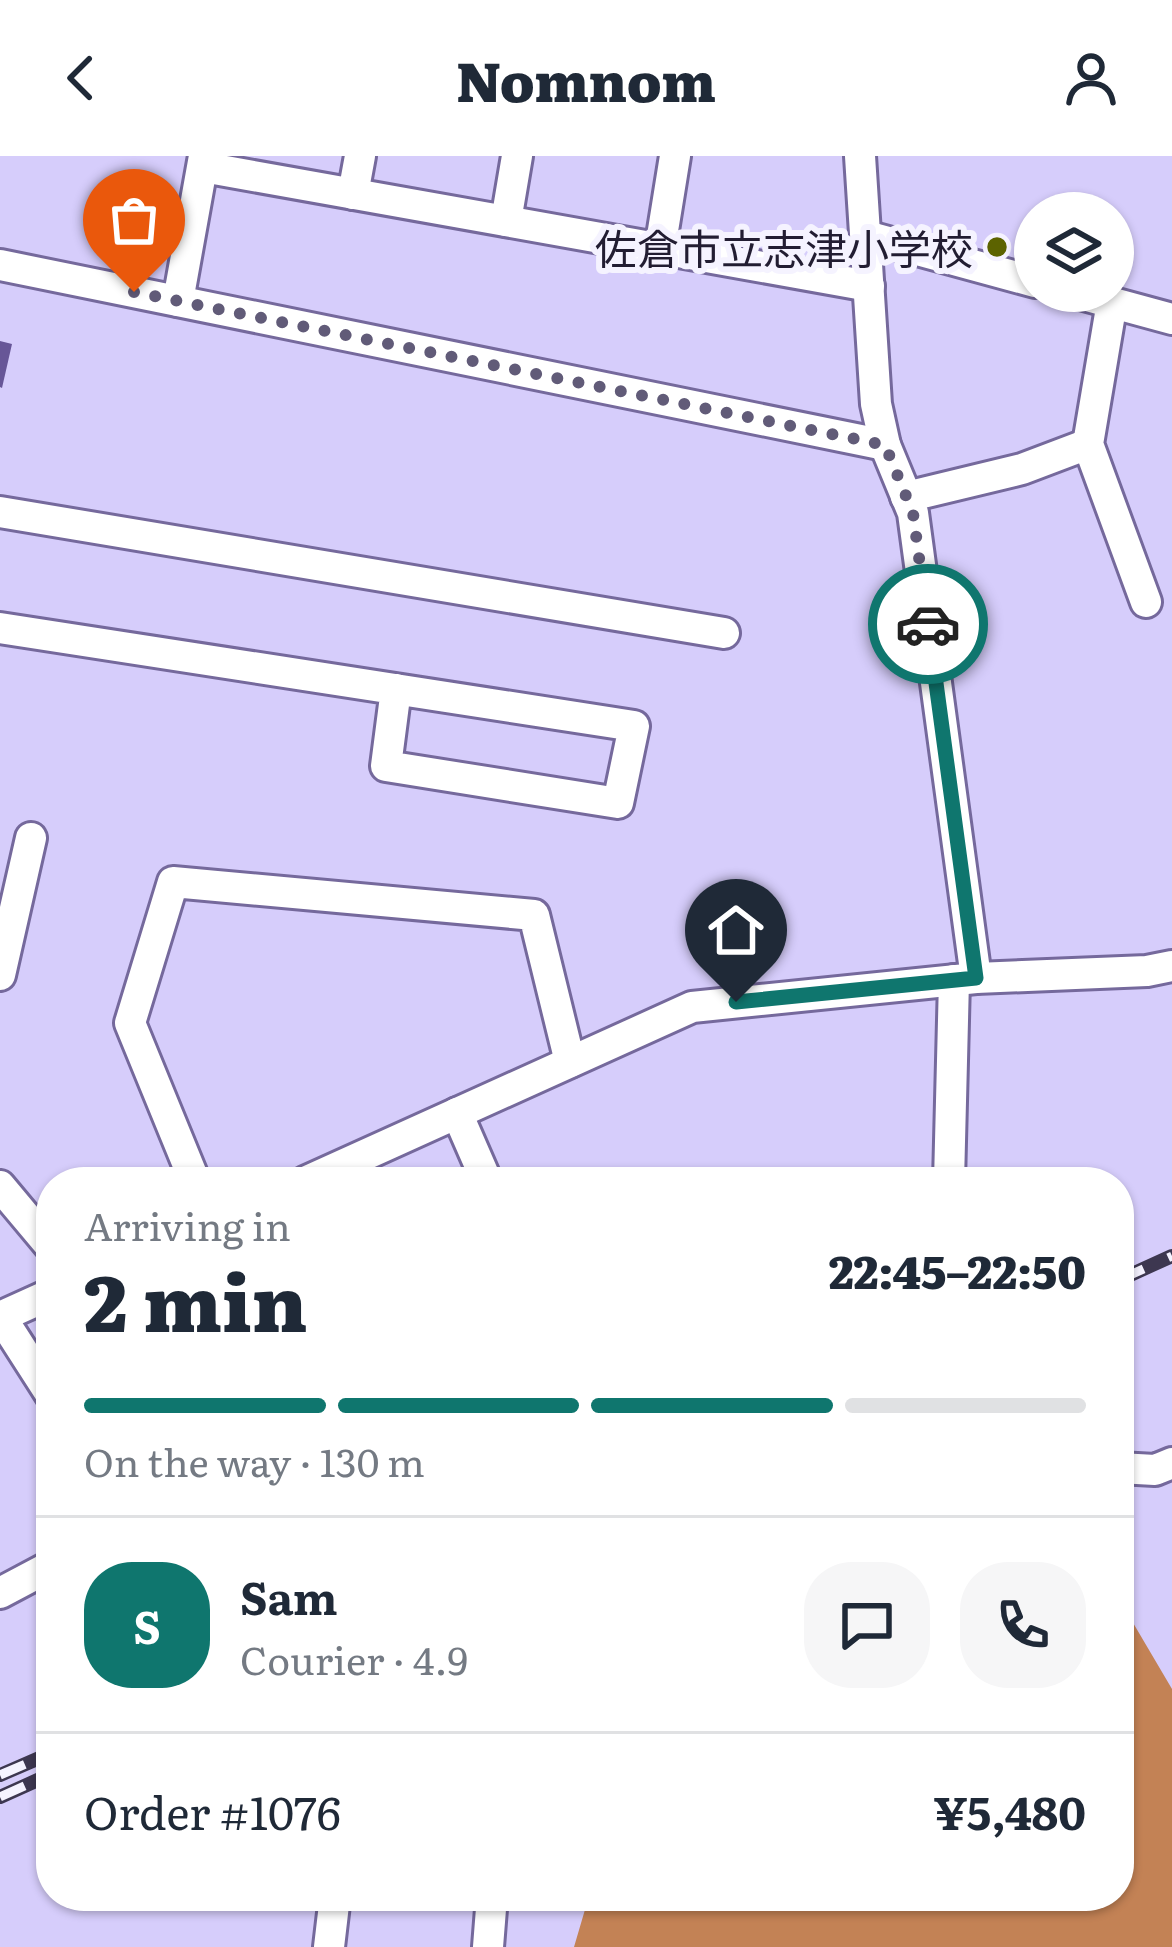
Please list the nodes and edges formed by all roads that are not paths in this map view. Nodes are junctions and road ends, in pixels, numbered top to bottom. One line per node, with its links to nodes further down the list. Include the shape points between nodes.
1 (360, 156): 6 (street)
2 (517, 156): 7 (street)
3 (675, 156): 9 (street)
4 (860, 156): 8 (street)
5 (204, 161): 6 (street); 13 (street)
6 (353, 194): 7 (street)
7 (506, 221): 9 (street)
8 (866, 236): 11 (street); 12 (street)
9 (661, 249): 12 (street)
10 (0, 266): 13 (street)
11 (1014, 276)
12 (869, 286): 18 (street)
13 (178, 302): 18 (street)
14 (1134, 308): 16 (street)
15 (1110, 312): 17 (street)
16 (1172, 319)
17 (1088, 444): 19 (street); 21 (street)
18 (885, 445): 19 (street)
19 (906, 496): 28 (street)
20 (0, 512): 23 (street)
21 (1146, 602)
22 (0, 628): 24 (street)
23 (724, 633)
24 (396, 689): 24 (street, via 386,766 618,803 634,726)
25 (32, 838): 27 (street)
26 (1172, 965): 28 (street)
27 (0, 975)
28 (965, 979): 29 (street, via 692,1006); 34 (street)
29 (570, 1062): 30 (street); 31 (street, via 534,915 173,882 130,1023)
30 (457, 1113): 32 (street); 33 (street)
31 (189, 1167)
32 (338, 1167)
33 (480, 1167)
34 (950, 1167)
35 (0, 1186): 36 (street)
36 (36, 1229)
37 (36, 1301): 38 (street)
38 (1, 1317): 39 (street)
39 (36, 1372)
40 (1172, 1463): 41 (street)
41 (1134, 1469)
42 (36, 1574): 43 (street)
43 (0, 1593)
44 (333, 1911): 46 (street)
45 (491, 1911): 47 (street)
46 (329, 1947)
47 (488, 1947)

